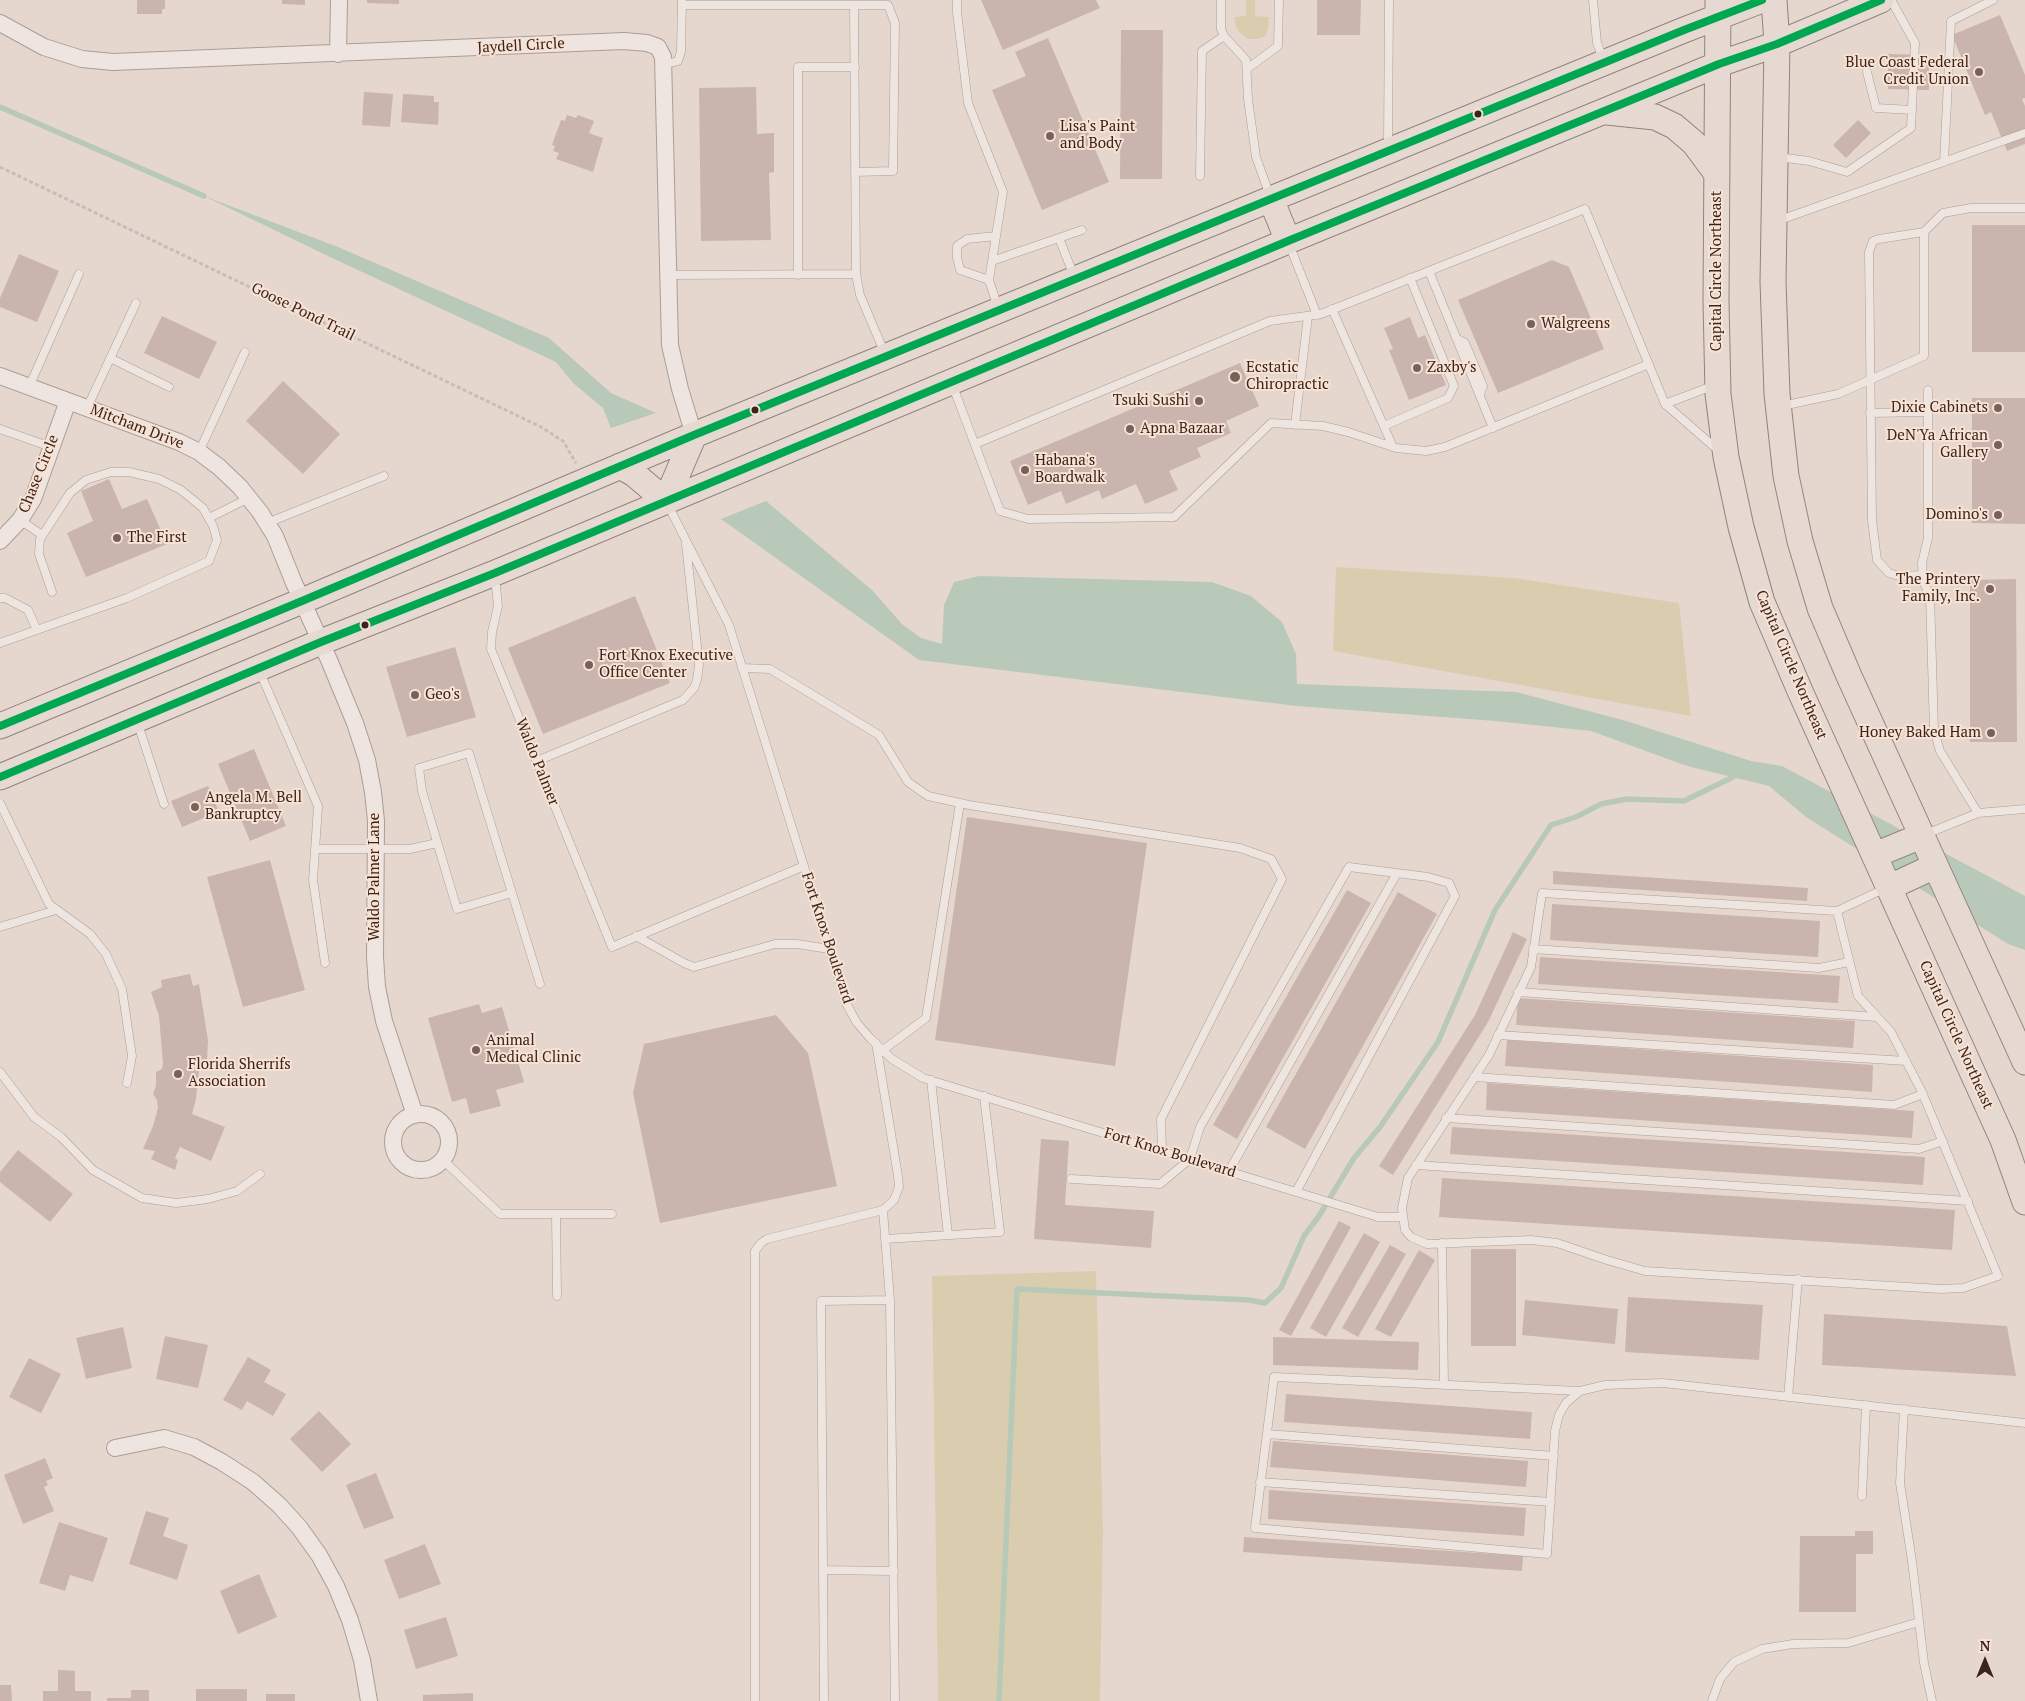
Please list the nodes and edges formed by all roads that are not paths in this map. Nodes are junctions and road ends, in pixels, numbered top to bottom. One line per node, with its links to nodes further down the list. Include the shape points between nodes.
1 (339, 0): 20 (street)
2 (957, 0): 41 (lane, via 968,103 1003,192)
3 (1221, 0): 18 (lane)
4 (1279, 0): 25 (lane, via 1278,46)
5 (1389, 0): 30 (lane)
6 (1593, 0): 21 (lane, via 1597,43)
7 (1762, 0): 15 (main road)
8 (1774, 0): 19 (main road)
9 (1881, 0): 19 (main road)
10 (1892, 0): 27 (lane, via 1915,43)
11 (1971, 0): 16 (lane)
12 (1993, 0): 16 (lane)
13 (682, 3): 14 (lane); 23 (lane, via 681,52 678,61)
14 (854, 6): 24 (lane); 33 (lane, via 888,6 895,23 893,171)
15 (1718, 8): 21 (main road); 22 (main road, Capital Circle Northeast)
16 (1974, 9): 32 (lane, via 1951,21)
17 (0, 23): 20 (street, Jaydell Circle, via 44,48 82,59 113,62)
18 (1224, 36): 25 (lane, via 1246,60); 35 (lane, via 1202,51)
19 (1777, 44): 22 (main road); 31 (main road)
20 (338, 54): 23 (street, Jaydell Circle, via 624,41 647,43 658,48)
21 (1604, 62): 30 (main road)
22 (1719, 64): 28 (main road); 34 (main road, Capital Circle Northeast)
23 (663, 65): 49 (street, Jaydell Circle)
24 (855, 67): 33 (lane); 47 (lane, via 798,67)
25 (1247, 69): 36 (lane, via 1256,157)
26 (1867, 72): 27 (lane, via 1876,108)
27 (1912, 110): 31 (lane, via 1911,128 1847,172 1808,161)
28 (1604, 111): 34 (main road, via 1655,117 1674,126 1694,143); 43 (main road)
29 (2025, 134): 32 (lane)
30 (1388, 151): 36 (main road)
31 (1776, 157): 38 (main road)
32 (1944, 162): 38 (lane)
33 (855, 172): 48 (lane)
34 (1717, 174): 65 (main road, Capital Circle Northeast)
35 (1200, 176)
36 (1271, 199): 43 (main road); 51 (main road)
37 (2025, 208): 40 (lane, via 1971,208 1943,213)
38 (1775, 221): 71 (main road, via 1773,282)
39 (1082, 230): 42 (lane)
40 (1924, 232): 63 (lane, via 1924,356); 63 (lane, via 1873,241 1869,252)
41 (996, 236): 44 (lane); 52 (lane, via 967,239 957,246 960,270)
42 (1059, 238): 44 (lane); 51 (lane)
43 (1288, 241): 56 (lane); 64 (main road)
44 (992, 262): 52 (lane)
45 (1429, 271): 50 (lane); 61 (lane, via 1585,209); 77 (lane, via 1456,338 1465,343 1483,386 1480,394)
46 (79, 274): 66 (lane)
47 (798, 274): 48 (lane); 49 (lane)
48 (856, 274): 59 (lane, via 860,295)
49 (668, 275): 79 (street, Jaydell Circle, via 670,345)
50 (1410, 278): 54 (lane); 76 (lane, via 1454,386 1448,398)
51 (1076, 279): 55 (main road)
52 (989, 280): 55 (lane)
53 (136, 302): 60 (lane)
54 (1332, 309): 56 (lane); 76 (lane)
55 (999, 310): 59 (main road)
56 (1317, 315): 57 (lane)
57 (1308, 316): 75 (lane); 80 (lane, via 1270,321)
58 (245, 352): 83 (lane)
59 (886, 356): 79 (main road)
60 (110, 358): 67 (lane); 72 (lane)
61 (1649, 364): 70 (lane); 77 (lane)
62 (0, 376): 66 (street, Mitcham Drive)
63 (1870, 381): 71 (lane, via 1838,394); 74 (lane)
64 (952, 382): 80 (lane); 88 (main road)
65 (1717, 384): 70 (lane); 84 (main road, Capital Circle Northeast)
66 (29, 387): 69 (street, Mitcham Drive)
67 (169, 387)
68 (1928, 390): 73 (lane)
69 (68, 401): 72 (street, Mitcham Drive); 81 (street, Chase Circle)
70 (1666, 404): 84 (lane)
71 (1779, 406): 114 (main road, via 1786,476 1800,541 1820,608)
72 (87, 408): 83 (street, Mitcham Drive)
73 (1928, 412): 74 (lane); 96 (lane, via 1928,538)
74 (1870, 413): 96 (lane, via 1872,520 1877,560 1889,573)
75 (1295, 425): 80 (lane, via 1271,423 1174,516 1028,520 1000,511); 82 (lane, via 1323,426)
76 (1384, 426): 82 (lane)
77 (1493, 428): 82 (lane, via 1445,448 1426,451)
78 (0, 429): 81 (lane)
79 (694, 435): 85 (main road); 88 (main road)
80 (975, 444)
81 (51, 447): 90 (street, Chase Circle, via 33,499)
82 (1393, 447)
83 (199, 452): 87 (street, Mitcham Drive, via 219,467)
84 (1726, 457): 118 (main road, Capital Circle Northeast, via 1762,602)
85 (620, 466): 88 (main road); 99 (main road)
86 (384, 476): 91 (lane)
87 (249, 498): 89 (lane); 91 (street, Mitcham Drive)
88 (666, 501): 93 (lane, Fort Knox Boulevard); 95 (main road)
89 (209, 518): 92 (lane, via 203,508 181,490 147,476 111,472 86,480 70,493); 100 (lane, via 217,540 209,561 127,598)
90 (20, 520): 92 (lane); 94 (street, Chase Circle)
91 (267, 523): 99 (street, Mitcham Drive)
92 (42, 535): 97 (lane, via 39,554)
93 (686, 539): 104 (lane, Fort Knox Boulevard, via 728,625); 107 (lane, via 699,665 694,688 683,700)
94 (0, 541)
95 (494, 573): 101 (main road); 107 (lane, Waldo Palmer, via 498,606 491,649)
96 (1922, 575): 113 (lane, via 1930,596 1934,730 1940,751)
97 (52, 592)
98 (0, 598): 100 (lane, via 28,610)
99 (302, 601): 101 (street, Mitcham Drive); 106 (main road)
100 (37, 630): 102 (lane)
101 (321, 642): 103 (main road); 117 (street, Waldo Palmer Lane, via 367,760 374,792)
102 (0, 643)
103 (258, 668): 105 (main road); 116 (lane, via 318,806)
104 (742, 668): 110 (lane, via 770,669 871,730 879,736 908,782 928,796); 119 (lane, Fort Knox Boulevard)
105 (136, 720): 108 (main road); 111 (lane)
106 (0, 726)
107 (537, 760): 127 (lane, Waldo Palmer, via 612,946)
108 (0, 776)
109 (0, 803): 124 (lane, via 49,904)
110 (960, 803): 137 (lane, via 926,1018); 149 (lane, via 1240,848 1271,859 1282,879 1161,1119)
111 (164, 804)
112 (2025, 809): 113 (lane)
113 (1978, 813): 114 (lane)
114 (1921, 836): 118 (main road); 120 (main road)
115 (437, 843): 117 (lane, via 410,850); 123 (lane, via 457,909); 123 (lane, via 419,768 469,753)
116 (315, 849): 117 (lane); 130 (lane, via 313,880)
117 (376, 850): 146 (street, Waldo Palmer Lane, via 377,987 384,1021)
118 (1875, 855): 122 (main road, Capital Circle Northeast)
119 (804, 866): 127 (lane); 128 (lane, Fort Knox Boulevard)
120 (1935, 866): 122 (main road); 139 (main road)
121 (1397, 873): 150 (lane, via 1348,867 1200,1127); 153 (lane); 156 (lane, via 1449,883 1455,896)
122 (1890, 887): 125 (lane); 158 (main road, Capital Circle Northeast, via 2003,1140)
123 (512, 893): 132 (lane)
124 (56, 910): 126 (lane); 143 (lane, via 90,934 106,954 122,989 132,1056)
125 (1837, 911): 129 (lane, via 1542,894); 131 (lane)
126 (0, 927)
127 (636, 936): 128 (lane, via 694,967 775,944)
128 (829, 948): 136 (lane, Fort Knox Boulevard, via 847,1004 857,1023)
129 (1533, 949): 131 (lane, via 1819,968); 133 (lane, via 1530,967)
130 (325, 962)
131 (1850, 962): 134 (lane, via 1858,996)
132 (540, 984)
133 (1518, 992): 134 (lane); 135 (lane)
134 (1876, 1017): 138 (lane, via 1891,1032)
135 (1498, 1034): 138 (lane); 141 (lane, via 1489,1055)
136 (876, 1043): 137 (lane, Fort Knox Boulevard); 159 (lane, via 899,1187 894,1200)
137 (883, 1050): 142 (lane, Fort Knox Boulevard, via 892,1059)
138 (1906, 1061): 144 (lane)
139 (2025, 1062)
140 (0, 1072): 154 (lane, via 34,1117 61,1137 93,1170 142,1198 176,1203 208,1199 238,1190)
141 (1474, 1076): 144 (lane, via 1894,1104); 147 (lane)
142 (931, 1080): 145 (lane, Fort Knox Boulevard); 163 (lane)
143 (127, 1083)
144 (1923, 1094): 148 (lane)
145 (984, 1096): 149 (lane, Fort Knox Boulevard); 163 (lane, via 1000,1232)
146 (415, 1115): 151 (street, via 436,1118 443,1125 449,1145); 151 (street, via 406,1118 395,1132 393,1142 398,1159 415,1170 435,1167)
147 (1446, 1118): 148 (lane, via 1919,1149); 152 (lane)
148 (1943, 1141): 157 (lane)
149 (1162, 1150): 150 (lane, Fort Knox Boulevard)
150 (1190, 1159): 153 (lane, Fort Knox Boulevard); 155 (lane, via 1160,1184)
151 (443, 1160): 160 (lane, via 500,1214)
152 (1416, 1165): 157 (lane); 162 (lane, via 1408,1178)
153 (1229, 1171): 156 (lane, Fort Knox Boulevard)
154 (260, 1174)
155 (1071, 1180)
156 (1296, 1192): 162 (lane, Fort Knox Boulevard, via 1378,1217)
157 (1968, 1201): 166 (lane, via 1998,1276 1963,1288 1942,1289)
158 (2025, 1202)
159 (883, 1210): 164 (lane); 185 (lane, via 767,1239 755,1251)
160 (556, 1214): 161 (lane); 167 (lane)
161 (612, 1214)
162 (1403, 1217): 165 (lane, via 1405,1230 1411,1237 1427,1244)
163 (948, 1235): 164 (lane)
164 (885, 1239): 168 (lane)
165 (1442, 1243): 166 (lane, via 1531,1240 1557,1243 1645,1271); 169 (lane)
166 (1798, 1279): 171 (lane)
167 (557, 1296)
168 (890, 1300): 181 (lane, via 820,1301); 182 (lane)
169 (1444, 1385): 170 (lane); 175 (lane, via 1274,1377)
170 (1580, 1391): 171 (lane, via 1605,1385 1663,1383); 177 (lane, via 1566,1403 1559,1415)
171 (1788, 1397): 172 (lane)
172 (1866, 1405): 173 (lane); 179 (lane)
173 (1904, 1410): 174 (lane); 183 (lane, via 1900,1483)
174 (2025, 1422)
175 (1267, 1434): 177 (lane); 178 (lane)
176 (115, 1448): 184 (street, via 164,1438 194,1447 253,1482 279,1505 314,1548 336,1586 360,1652)
177 (1554, 1456): 180 (lane)
178 (1260, 1482): 180 (lane); 180 (lane, via 1254,1528 1548,1554)
179 (1862, 1496)
180 (1551, 1502)
181 (823, 1570): 182 (lane); 186 (lane)
182 (894, 1571): 187 (lane)
183 (1919, 1622): 188 (lane, via 1848,1643 1762,1648 1734,1662 1720,1679); 189 (lane)
184 (369, 1701)
185 (755, 1701)
186 (824, 1701)
187 (895, 1701)
188 (1712, 1701)
189 (1932, 1701)

